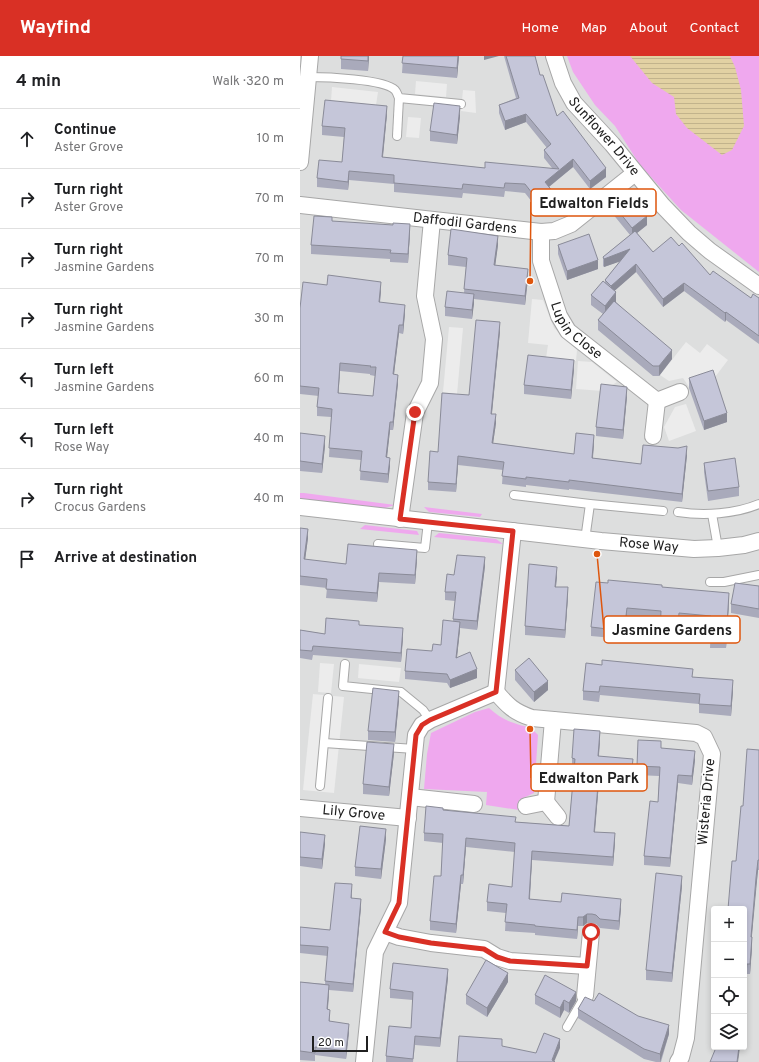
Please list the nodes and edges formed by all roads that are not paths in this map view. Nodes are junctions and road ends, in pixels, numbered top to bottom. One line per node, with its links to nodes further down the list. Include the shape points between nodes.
1 (310, 56): 3 (street)
2 (554, 56): 8 (street, Sunflower Drive, via 563,83 574,104)
3 (308, 77): 4 (lane, via 382,84 395,90); 7 (street)
4 (399, 98): 5 (lane); 6 (lane)
5 (461, 104)
6 (397, 136)
7 (300, 162)
8 (635, 173): 11 (street, Daffodil Gardens, via 571,224 554,231); 12 (street, Sunflower Drive, via 689,232 724,262)
9 (300, 205): 10 (street, Daffodil Gardens)
10 (432, 220): 11 (street, Daffodil Gardens); 23 (street, via 425,296 434,339 430,383 415,412)
11 (541, 232): 14 (street, Lupin Close, via 541,261 559,316 568,331)
12 (759, 286)
13 (680, 392): 14 (street)
14 (657, 401): 15 (street)
15 (653, 436)
16 (514, 495): 17 (lane)
17 (590, 504): 20 (lane); 26 (lane)
18 (759, 504): 22 (lane)
19 (300, 507): 23 (street, Rose Way)
20 (663, 511)
21 (678, 512): 22 (lane)
22 (712, 514): 29 (lane)
23 (400, 519): 24 (street, Rose Way)
24 (428, 522): 25 (street, Rose Way); 28 (lane, via 426,548)
25 (513, 531): 26 (street, Rose Way); 33 (street)
26 (585, 540): 29 (street, Rose Way, via 694,550)
27 (759, 541): 29 (street, Rose Way)
28 (378, 544)
29 (718, 548)
30 (759, 575): 31 (lane)
31 (710, 582)
32 (346, 664): 35 (lane, via 343,686 401,692 423,710)
33 (496, 692): 35 (street); 36 (street, Wisteria Drive, via 507,705 519,713 532,718)
34 (328, 698): 37 (lane)
35 (430, 720): 38 (street, via 422,725 416,735)
36 (553, 720): 41 (street); 53 (street, Wisteria Drive, via 696,733 704,737 712,754 686,1038)
37 (324, 743): 38 (lane); 39 (lane)
38 (415, 749): 40 (street)
39 (320, 786)
40 (410, 797): 42 (street); 46 (street)
41 (546, 802): 43 (street); 45 (street)
42 (474, 804)
43 (526, 806)
44 (300, 808): 46 (street, Lily Grove)
45 (558, 817)
46 (408, 818): 47 (street, via 399,903)
47 (385, 932): 49 (street, via 431,943 484,949 510,961); 52 (street, via 375,952)
48 (591, 932): 49 (street)
49 (587, 966): 50 (street)
50 (585, 996): 51 (lane)
51 (567, 1027)
52 (364, 1062)
53 (678, 1062)

